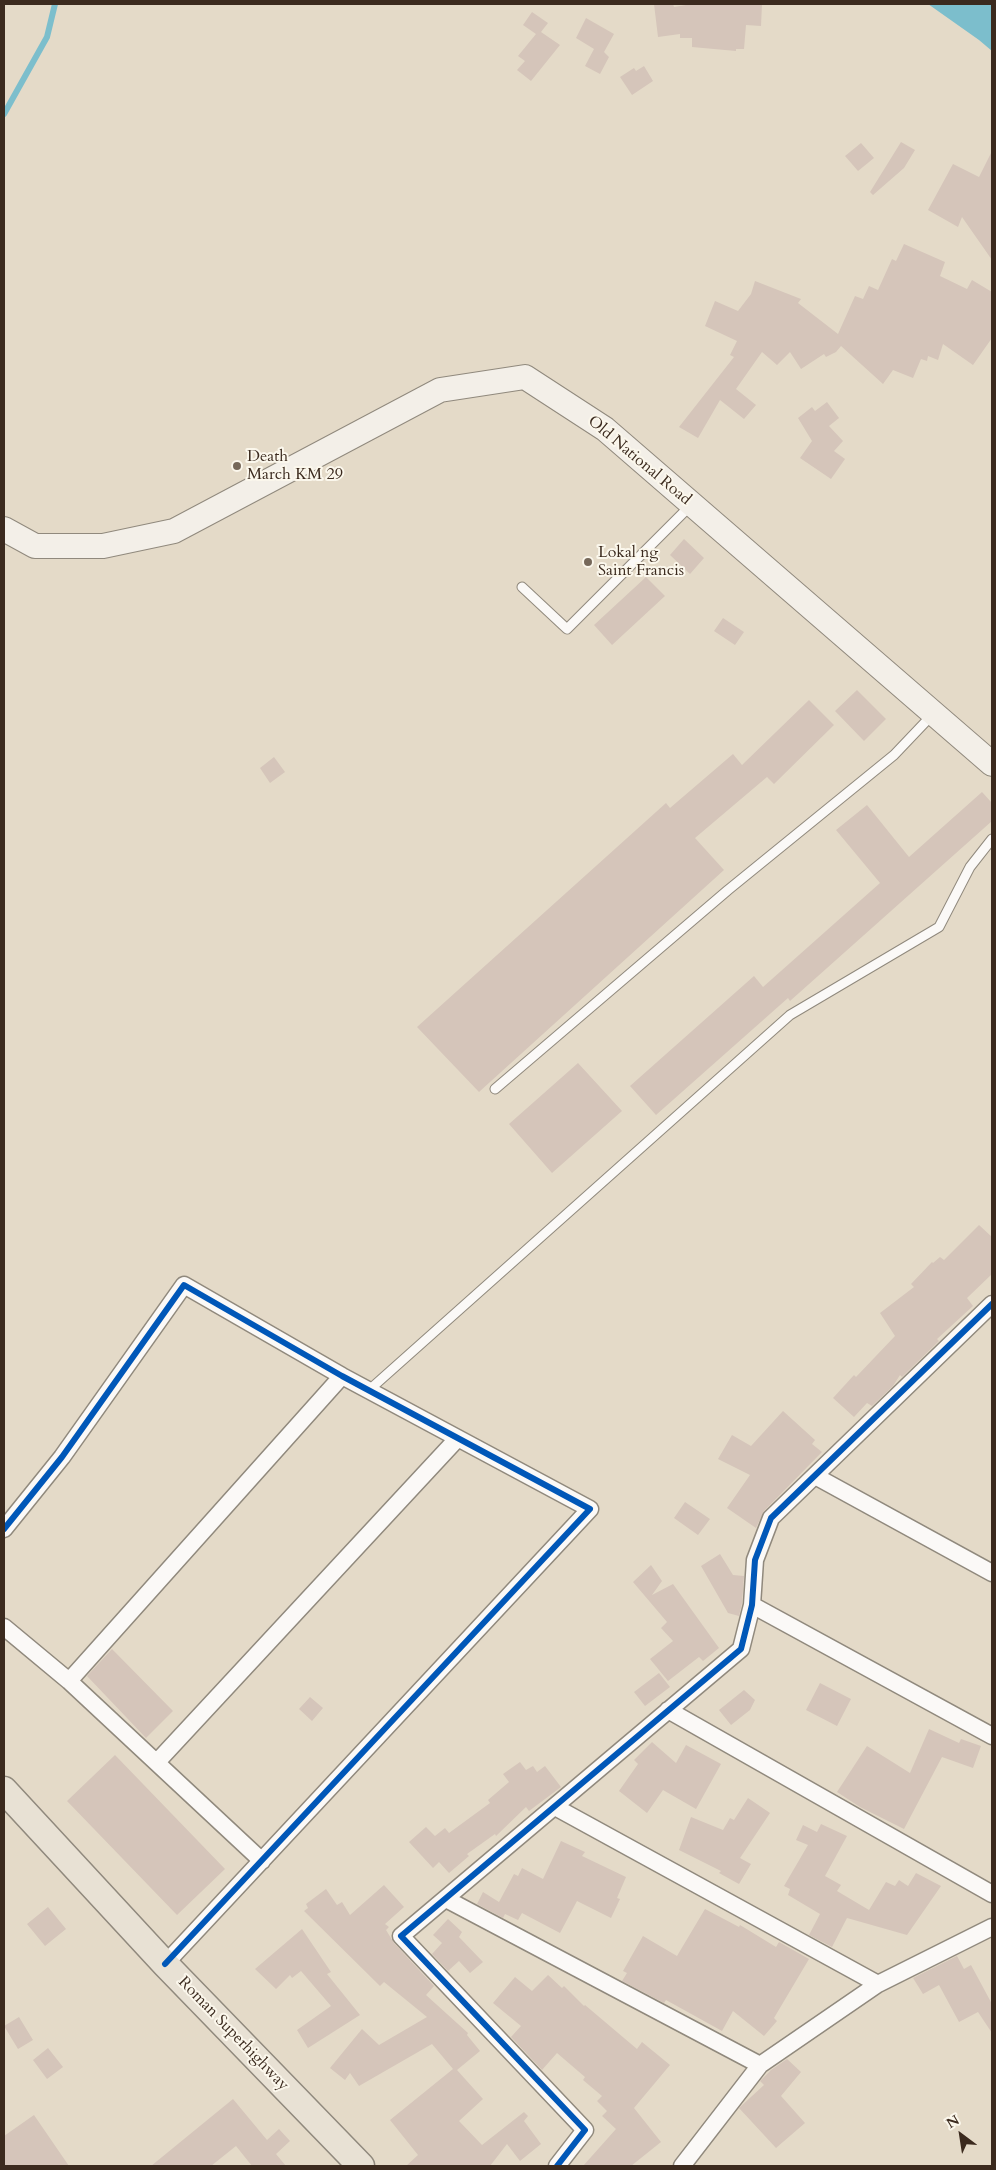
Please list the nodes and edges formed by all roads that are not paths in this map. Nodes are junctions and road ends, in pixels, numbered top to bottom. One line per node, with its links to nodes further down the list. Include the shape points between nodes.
1 (692, 504): 2 (main road, Old National Road, via 605,429 525,377 440,390 174,531 103,546 35,546); 3 (lane, via 567,629); 4 (main road, Old National Road)
2 (4, 529)
3 (522, 587)
4 (934, 714): 5 (main road, Old National Road); 7 (lane, via 894,755 720,896)
5 (992, 764)
6 (992, 839): 10 (lane, via 970,867 939,928 790,1014)
7 (495, 1089)
8 (992, 1304): 12 (street)
9 (342, 1376): 10 (street); 13 (street, via 184,1285 62,1457); 17 (street)
10 (368, 1391): 11 (street)
11 (457, 1438): 20 (street); 23 (street, via 590,1509)
12 (815, 1476): 14 (street); 15 (street, via 771,1518 755,1560)
13 (4, 1529)
14 (992, 1573)
15 (752, 1605): 18 (street, via 741,1649); 19 (street)
16 (4, 1627): 17 (street)
17 (69, 1681): 20 (street)
18 (668, 1710): 22 (street); 24 (street)
19 (992, 1736)
20 (157, 1762): 23 (street)
21 (4, 1790): 27 (main road, Roman Superhighway)
22 (555, 1807): 25 (street); 28 (street)
23 (262, 1861): 27 (street)
24 (992, 1894)
25 (446, 1899): 29 (street); 31 (street, via 401,1936 585,2130)
26 (992, 1927): 28 (street)
27 (165, 1964): 30 (main road, Roman Superhighway)
28 (878, 1984): 29 (street)
29 (760, 2065): 32 (street)
30 (361, 2166)
31 (556, 2166)
32 (682, 2166)

